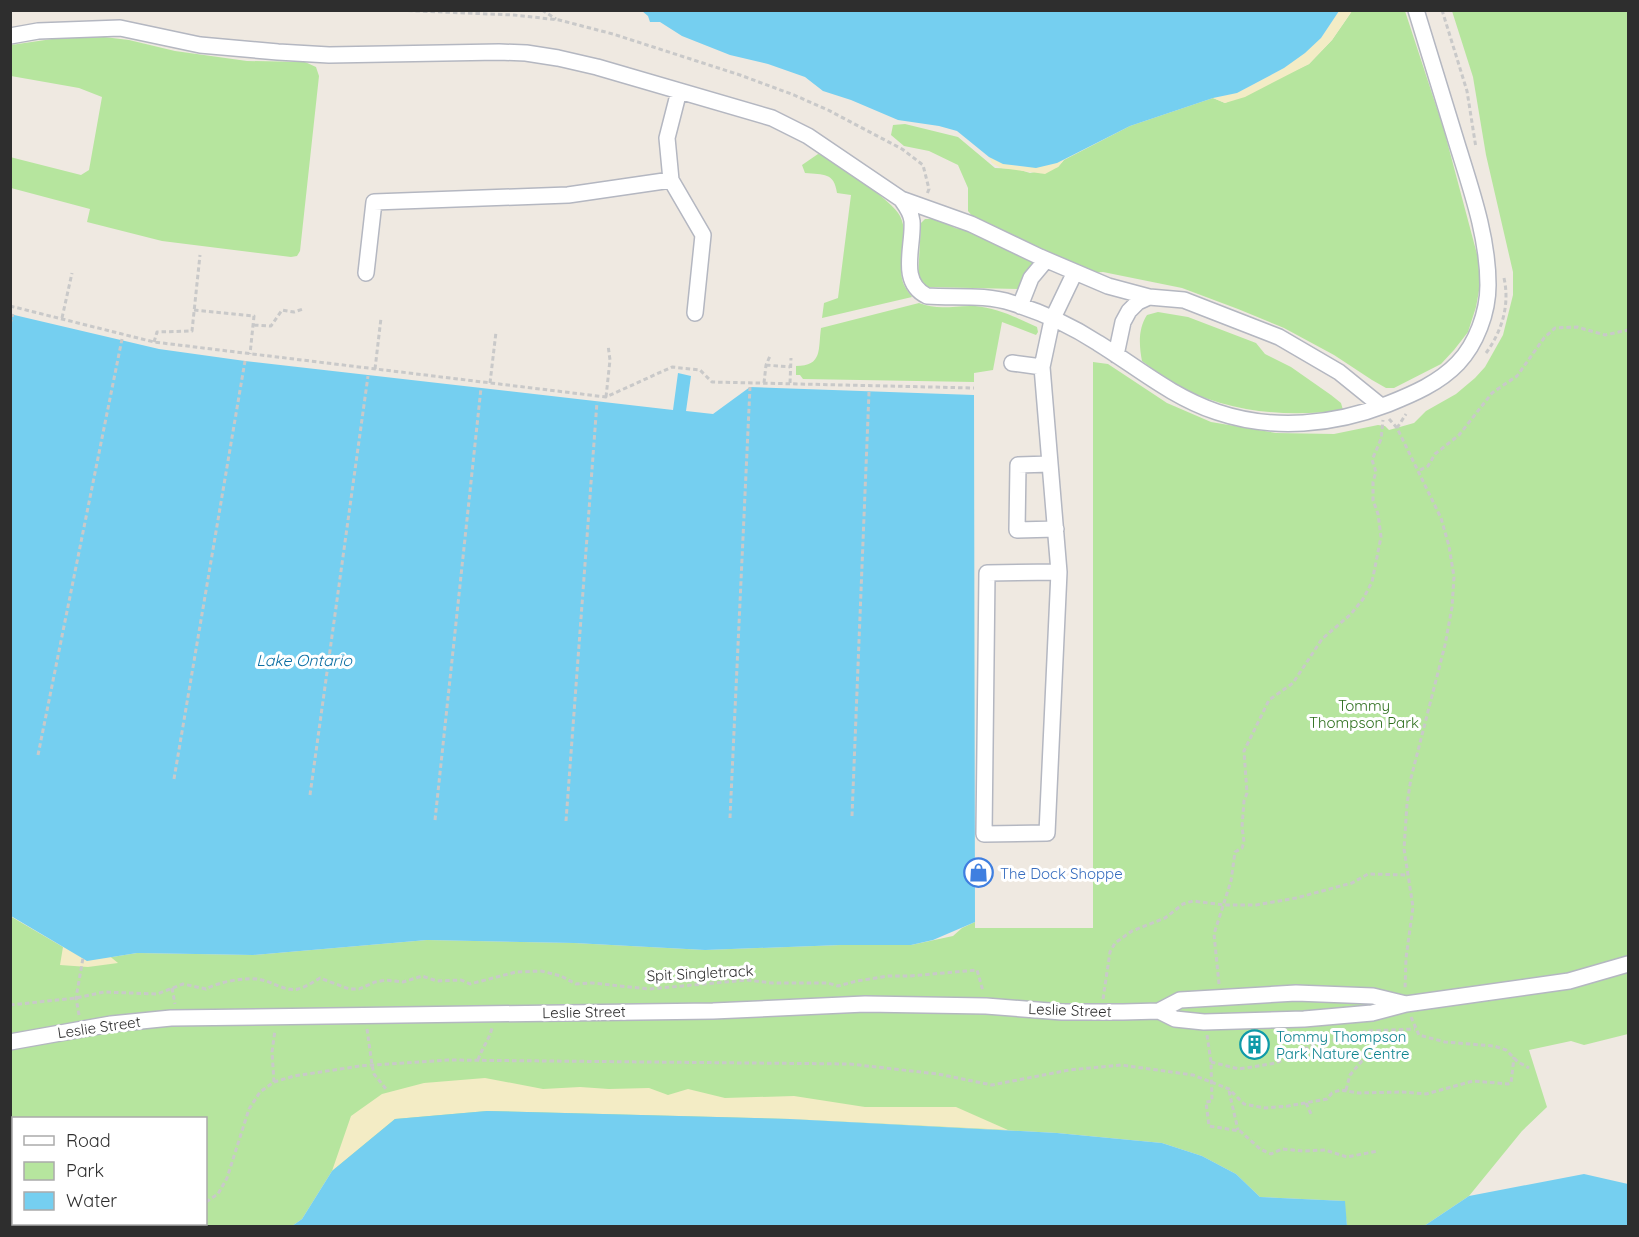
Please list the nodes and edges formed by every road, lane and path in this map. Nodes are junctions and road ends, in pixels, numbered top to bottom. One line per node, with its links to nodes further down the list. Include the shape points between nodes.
1 (393, 10): 4 (path)
2 (542, 10): 4 (path)
3 (1416, 10): 52 (street, via 1477,208 1488,287 1484,316 1458,363 1421,390)
4 (559, 20): 9 (path, via 740,75 828,110 924,165 930,189)
5 (10, 36): 6 (street, via 120,28 200,45 278,52 526,53)
6 (679, 91): 7 (street, via 667,138); 8 (street, via 793,127)
7 (670, 180): 14 (street, via 568,195 374,202); 20 (street, via 703,235)
8 (901, 200): 9 (street); 17 (street, via 912,219 910,273 920,292 990,298)
9 (922, 206): 11 (street, via 971,224)
10 (200, 255): 19 (path)
11 (1046, 260): 12 (street); 17 (street, via 1031,278)
12 (1075, 272): 15 (street); 24 (street)
13 (72, 273): 23 (path)
14 (366, 273)
15 (1149, 297): 33 (street, via 1129,311); 52 (street, via 1184,300 1279,338 1339,372)
16 (10, 306): 23 (path)
17 (1020, 306): 24 (street)
18 (303, 309): 26 (path, via 282,310 271,326)
19 (194, 310): 26 (path, via 254,316); 30 (path, via 192,331 157,333)
20 (695, 313)
21 (13, 314): 25 (path)
22 (381, 318): 41 (path)
23 (62, 319): 30 (path)
24 (1052, 320): 33 (street); 40 (street)
25 (10, 324)
26 (254, 325): 32 (path)
27 (1629, 330): 55 (path, via 1605,335 1577,327 1555,328 1517,376 1492,393 1459,435)
28 (496, 332): 43 (path)
29 (122, 339): 58 (path)
30 (154, 342): 32 (path)
31 (608, 345): 50 (path)
32 (250, 354): 41 (path)
33 (1116, 355): 52 (street, via 1186,400 1243,420 1316,424)
34 (770, 356): 38 (path)
35 (791, 358): 39 (path)
36 (244, 362): 59 (path)
37 (1012, 363): 40 (street)
38 (766, 365): 39 (path); 44 (path)
39 (790, 367): 45 (path)
40 (1042, 367): 54 (street)
41 (375, 369): 43 (path)
42 (368, 376): 60 (path)
43 (490, 383): 50 (path)
44 (764, 383): 45 (path); 50 (path, via 712,382 700,370 672,367)
45 (790, 383): 48 (path)
46 (750, 387): 62 (path)
47 (482, 388): 63 (path)
48 (974, 388)
49 (869, 392): 61 (path)
50 (606, 397)
51 (597, 402): 64 (path)
52 (1382, 409): 66 (path, via 1381,439 1372,460 1381,537 1372,582 1351,614 1322,639 1293,683 1269,700 1244,751 1244,842 1235,852)
53 (1397, 428): 55 (path)
54 (1050, 464): 56 (street); 56 (street, via 1018,465 1017,530)
55 (1419, 471): 65 (path, via 1441,518 1454,577 1445,645 1411,778 1404,831)
56 (1056, 529): 57 (street)
57 (1059, 572): 57 (street, via 1047,833 984,834 987,573)
58 (38, 755)
59 (174, 779)
60 (310, 795)
61 (852, 816)
62 (730, 818)
63 (435, 820)
64 (566, 821)
65 (1407, 875): 66 (path, via 1368,874 1352,883 1296,898 1256,905); 71 (path, via 1413,907 1406,958)
66 (1224, 905): 70 (path, via 1214,934); 75 (path, via 1193,901 1183,904 1165,918 1132,931 1115,943 1110,952)
67 (83, 958): 69 (path)
68 (1629, 964): 71 (street, Leslie Street, via 1569,981)
69 (76, 998): 72 (path, Spit Singletrack); 73 (path, Spit Singletrack, via 104,992 157,994 183,984 207,989 217,983 244,979 260,979 296,990 320,978 359,989 375,982 403,982 422,976 470,984 516,972 541,971 576,984 649,989 747,981 838,986 888,976 977,970)
70 (1221, 998): 71 (street, Leslie Street, via 1373,996); 74 (street, Leslie Street, via 1180,1000)
71 (1406, 1004): 79 (street, Leslie Street, via 1372,1013 1305,1019); 80 (path)
72 (10, 1005)
73 (986, 1006): 75 (street, Leslie Street); 76 (street, Leslie Street, via 866,1004)
74 (1159, 1011): 75 (street, Leslie Street); 79 (street, Leslie Street, via 1175,1019)
75 (1101, 1012)
76 (494, 1014): 77 (street, Leslie Street); 84 (path, via 490,1036)
77 (365, 1015): 78 (street, Leslie Street); 86 (path)
78 (276, 1017): 82 (street, Leslie Street, via 171,1018); 88 (path)
79 (1204, 1022): 85 (path)
80 (1415, 1029): 81 (path); 83 (path, via 1419,1035 1446,1042 1494,1046)
81 (1374, 1031): 85 (path, via 1311,1046 1276,1064 1239,1069); 92 (path, via 1371,1050 1350,1074)
82 (10, 1042)
83 (1514, 1057): 87 (path); 92 (path, via 1508,1084 1473,1082 1426,1094 1359,1094)
84 (477, 1060): 86 (path); 89 (path, via 850,1064 992,1085 1069,1070 1121,1065 1188,1074)
85 (1211, 1062): 89 (path)
86 (372, 1065): 88 (path); 90 (path)
87 (1529, 1068)
88 (274, 1082): 97 (path, via 255,1097 227,1178 218,1194)
89 (1211, 1082): 91 (path); 95 (path, via 1212,1101 1206,1102 1209,1126)
90 (386, 1089)
91 (1229, 1089): 93 (path, via 1244,1104 1264,1108); 95 (path)
92 (1347, 1090): 93 (path)
93 (1306, 1103): 94 (path)
94 (1312, 1116)
95 (1238, 1130): 96 (path, via 1271,1154 1282,1149 1325,1150 1347,1157)
96 (1378, 1151)
97 (207, 1201)

